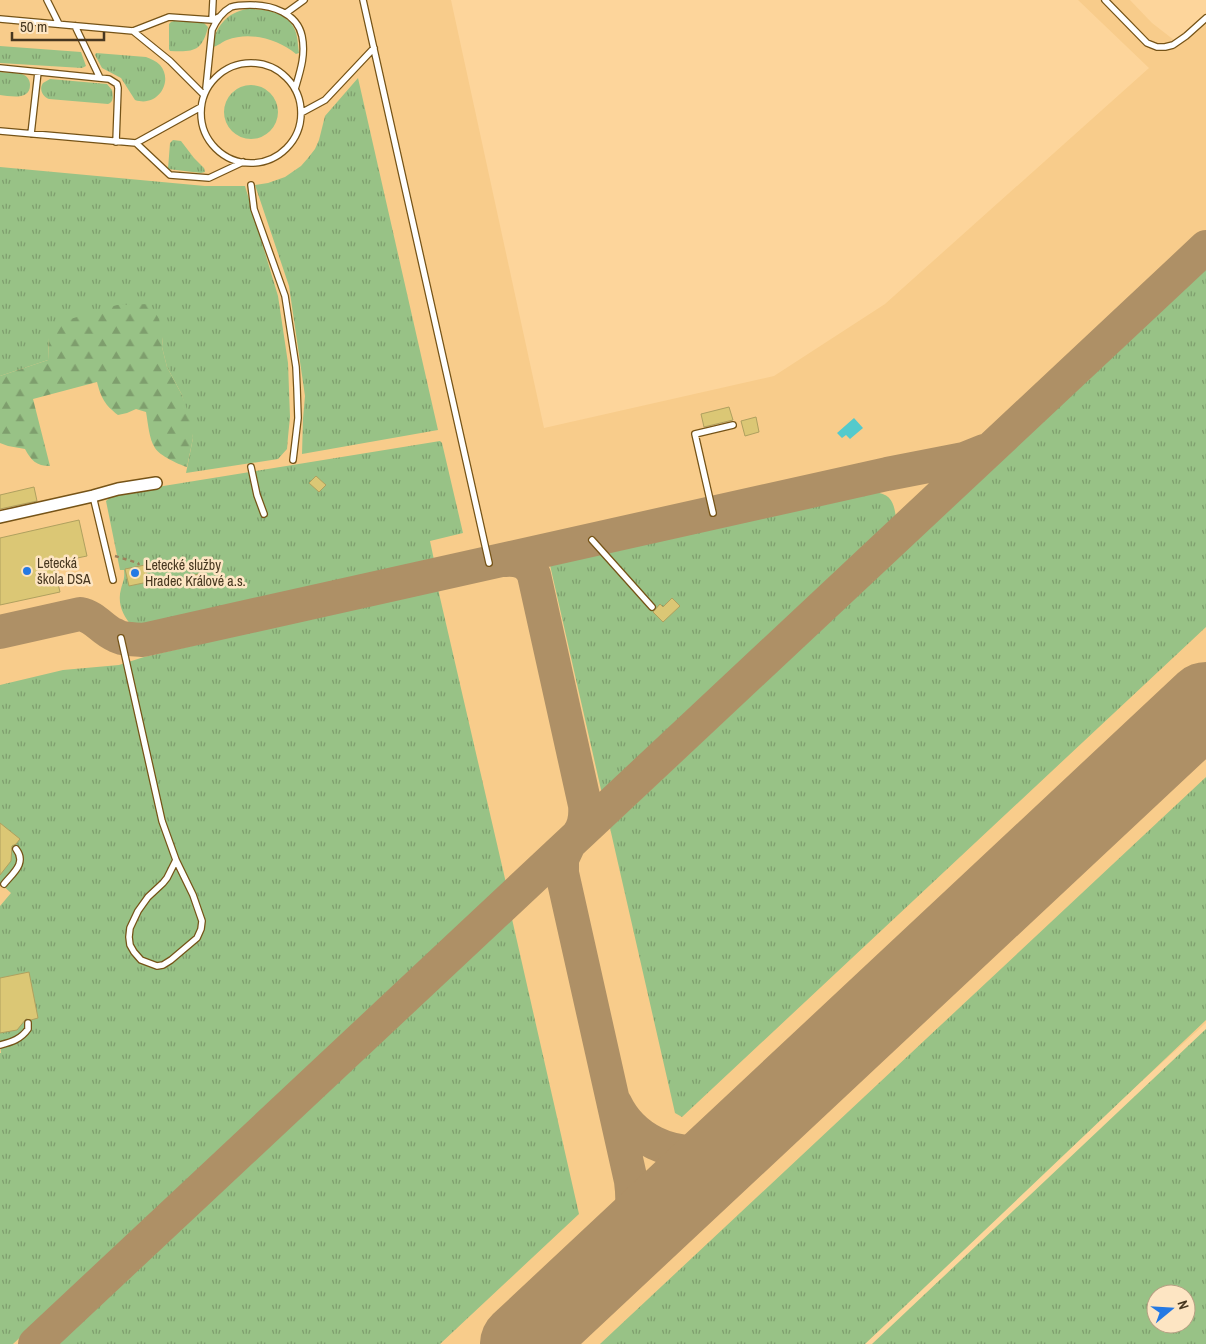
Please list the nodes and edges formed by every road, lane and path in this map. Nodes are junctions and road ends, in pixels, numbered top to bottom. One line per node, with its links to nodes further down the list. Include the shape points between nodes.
1 (47, 0): 11 (lane)
2 (212, 0): 10 (lane)
3 (304, 0): 6 (lane)
4 (363, 0): 14 (lane)
5 (1105, 0): 8 (lane, via 1147,43 1157,47 1172,45)
6 (286, 13): 7 (lane, via 270,7 246,5 232,7); 18 (lane, via 302,35 304,54)
7 (219, 17): 10 (lane); 19 (lane, via 212,30)
8 (1206, 18)
9 (0, 20): 11 (lane)
10 (212, 20): 13 (lane, via 169,17)
11 (59, 24): 12 (lane)
12 (74, 26): 13 (lane); 17 (lane)
13 (134, 30): 19 (lane)
14 (374, 48): 21 (lane, via 326,100); 38 (lane)
15 (0, 68): 16 (lane)
16 (38, 72): 17 (lane); 23 (lane)
17 (100, 78): 24 (lane, via 109,79 118,88)
18 (295, 89): 19 (lane, via 282,74 265,65 245,63 226,69 211,82); 21 (lane)
19 (205, 93): 20 (lane)
20 (201, 107): 25 (lane); 26 (lane, via 203,126 211,143 226,156)
21 (301, 114): 26 (lane, via 299,128 283,151 258,162)
22 (0, 131): 23 (lane)
23 (31, 134): 24 (lane)
24 (116, 142): 25 (lane)
25 (136, 143): 26 (lane, via 170,175 210,178)
26 (243, 162)
27 (251, 185): 29 (lane, via 254,209 285,296 296,367 298,418)
28 (733, 425): 33 (lane, via 695,434)
29 (293, 460)
30 (250, 467): 34 (lane)
31 (156, 483): 32 (street)
32 (93, 496): 35 (street); 37 (lane)
33 (713, 513)
34 (264, 514)
35 (0, 517)
36 (592, 540): 41 (lane)
37 (107, 554): 39 (path); 40 (lane)
38 (490, 563)
39 (139, 565)
40 (113, 580)
41 (652, 607)
42 (121, 638): 44 (lane, via 162,820)
43 (16, 849): 45 (lane, via 21,860)
44 (176, 860): 44 (lane, via 200,911 201,929 197,938 172,960 157,966 141,960 134,952 130,945 130,928 138,911 167,878)
45 (4, 884)
46 (28, 1024): 47 (lane, via 20,1038)
47 (0, 1045)

